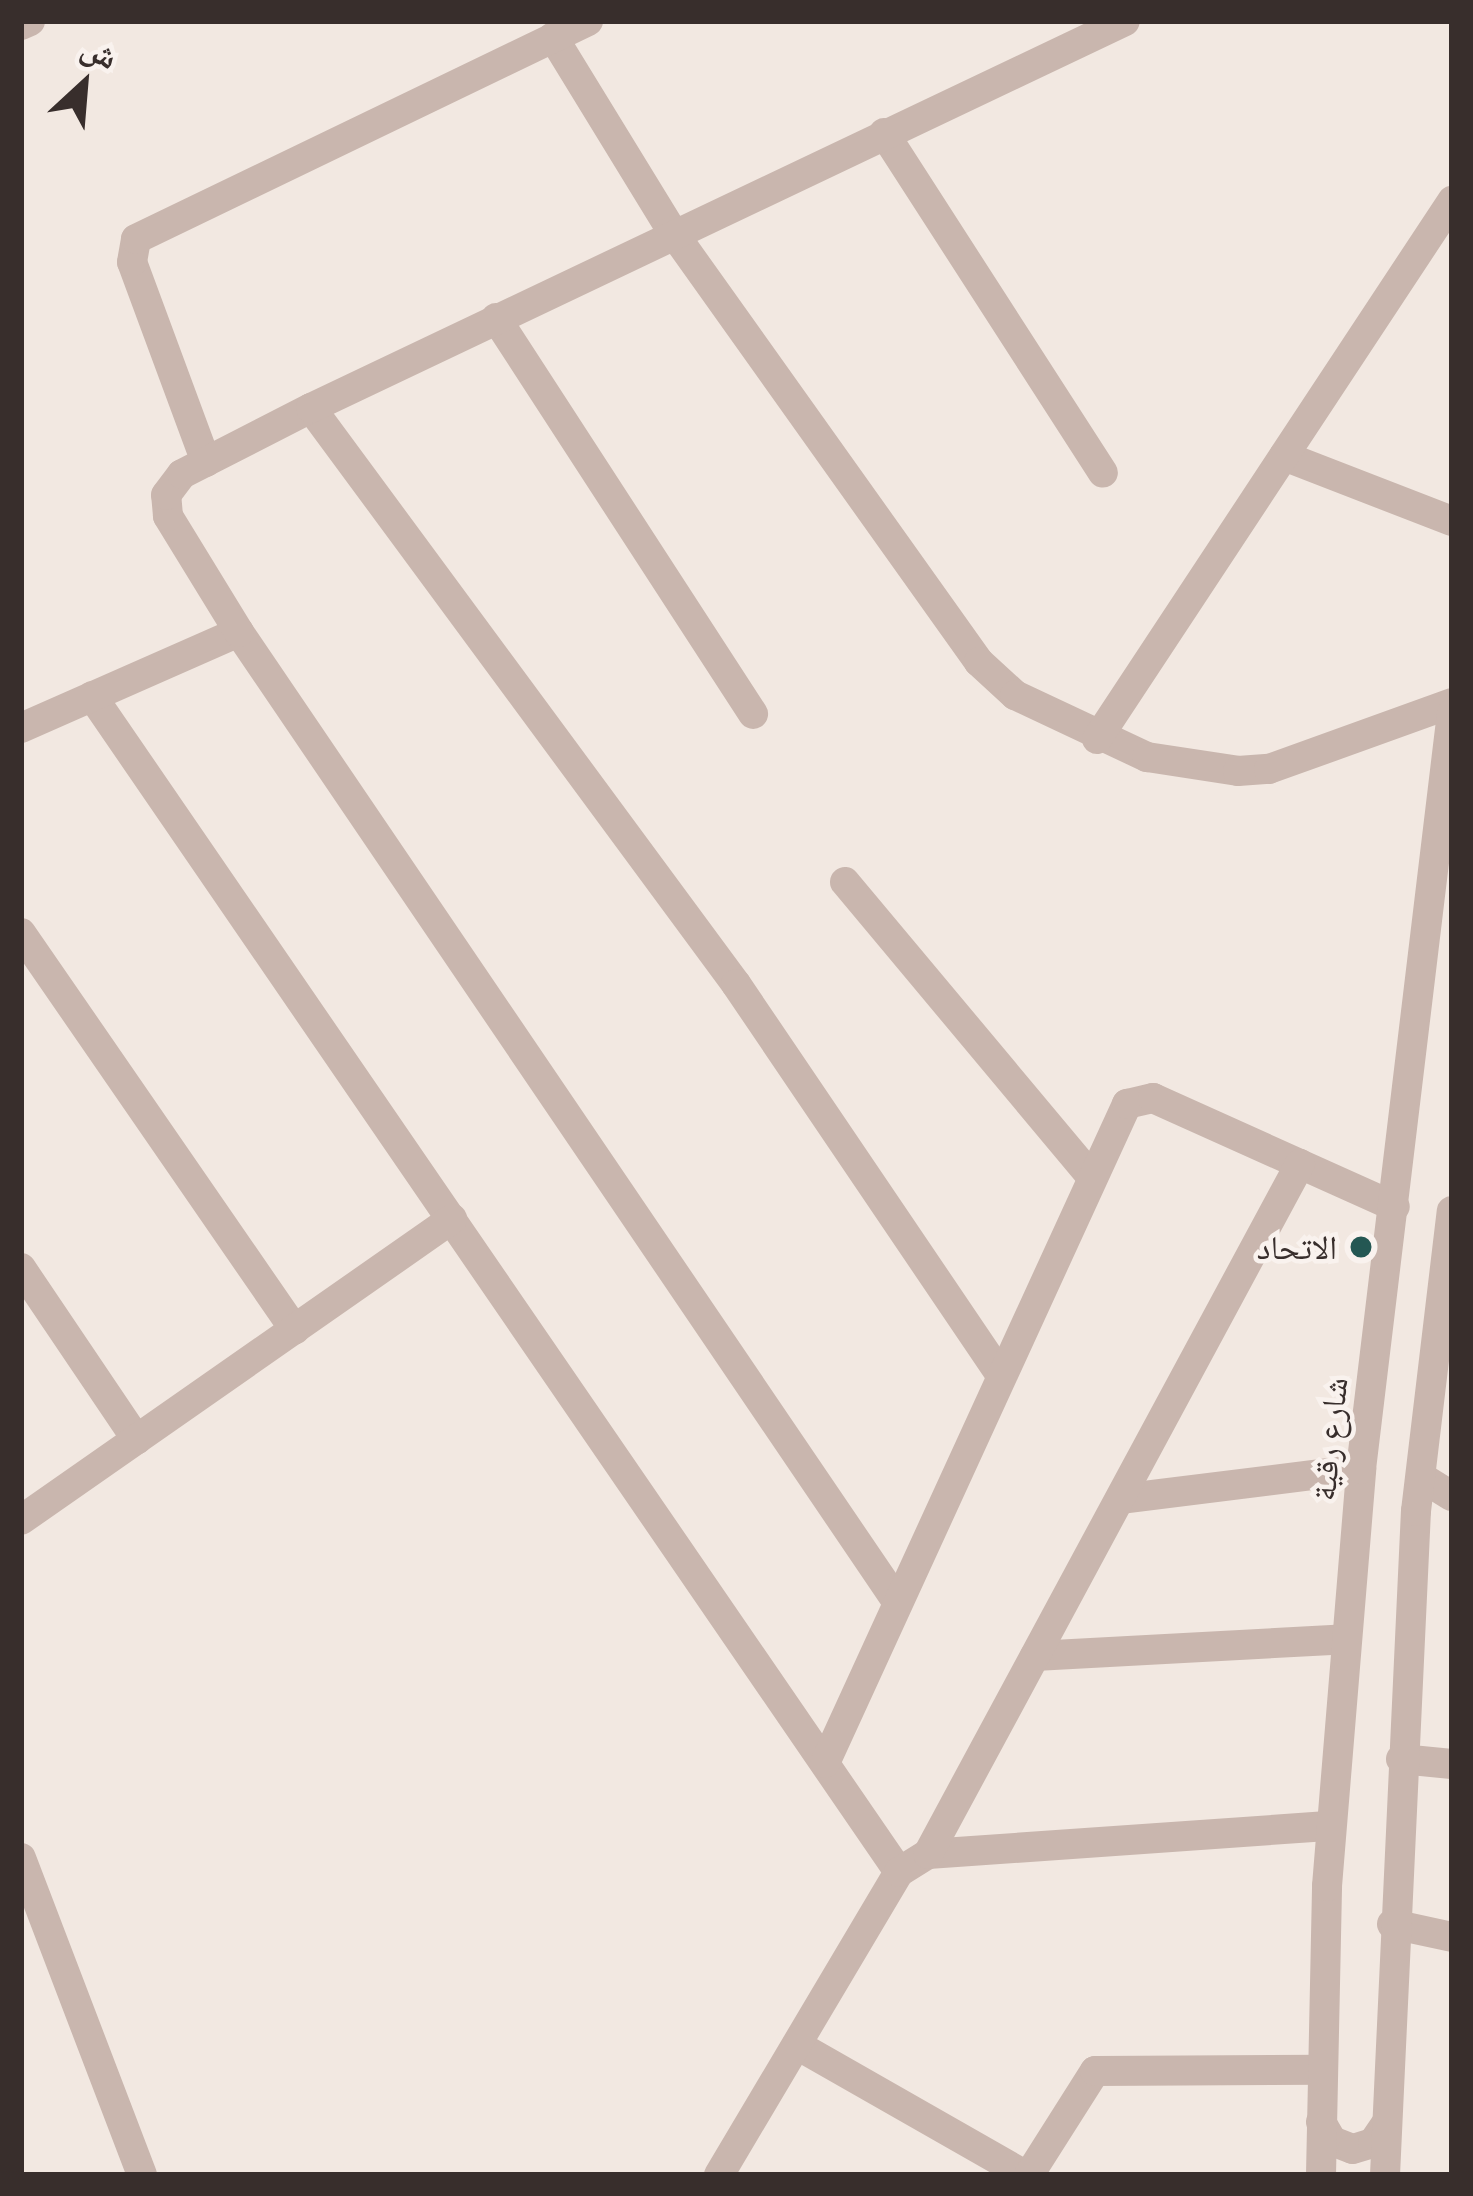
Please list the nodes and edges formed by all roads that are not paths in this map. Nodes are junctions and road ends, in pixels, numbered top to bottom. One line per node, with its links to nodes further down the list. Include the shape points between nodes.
1 (30, 21): 4 (street)
2 (588, 21): 5 (street)
3 (1125, 21): 6 (street)
4 (21, 25)
5 (553, 38): 8 (street); 12 (street, via 136,239 132,262)
6 (884, 133): 8 (street); 13 (street)
7 (1452, 202): 11 (street)
8 (672, 231): 9 (street); 21 (street, via 979,662 1015,695)
9 (496, 318): 10 (street); 19 (street)
10 (311, 408): 12 (street); 33 (street, via 736,984)
11 (1284, 456): 14 (street); 21 (street)
12 (206, 462): 15 (street, via 172,483 166,505)
13 (1102, 472)
14 (1452, 521)
15 (239, 632): 16 (street); 40 (street)
16 (92, 696): 20 (street); 29 (street)
17 (1452, 703): 21 (street, via 1269,770 1177,765)
18 (1452, 713): 22 (street, شارع رقية)
19 (753, 714)
20 (21, 728)
21 (1097, 740)
22 (1442, 846): 27 (street, شارع رقية)
23 (845, 882): 26 (street)
24 (21, 933): 32 (street)
25 (1300, 1164): 26 (street, via 1144,1096 1127,1104); 27 (street); 38 (street)
26 (1092, 1177): 33 (street)
27 (1395, 1207): 35 (street, شارع رقية)
28 (1452, 1210): 31 (street)
29 (452, 1219): 32 (street); 44 (street)
30 (21, 1268): 34 (street)
31 (1448, 1286): 36 (street)
32 (295, 1330): 34 (street)
33 (1001, 1376): 40 (street)
34 (136, 1440): 39 (street)
35 (1361, 1469): 38 (street); 41 (street, شارع رقية)
36 (1420, 1477): 37 (street); 43 (street)
37 (1452, 1496)
38 (1120, 1499): 42 (street)
39 (21, 1520)
40 (896, 1600): 44 (street)
41 (1346, 1639): 42 (street); 46 (street, شارع رقية)
42 (1035, 1656): 47 (street)
43 (1401, 1759): 45 (street); 50 (street)
44 (825, 1763): 49 (street)
45 (1452, 1764)
46 (1331, 1826): 47 (street); 53 (street, شارع رقية)
47 (928, 1854): 49 (street)
48 (21, 1858): 56 (street)
49 (899, 1872): 52 (street)
50 (1392, 1924): 51 (street); 55 (street)
51 (1452, 1937)
52 (797, 2044): 57 (street); 58 (street)
53 (1321, 2070): 54 (street, شارع رقية); 58 (street, via 1095,2071)
54 (1321, 2122): 55 (street, via 1332,2141 1353,2149 1373,2143); 59 (street, شارع رقية)
55 (1386, 2124): 60 (street)
56 (142, 2175)
57 (719, 2175)
58 (1027, 2175)
59 (1321, 2175)
60 (1385, 2175)

